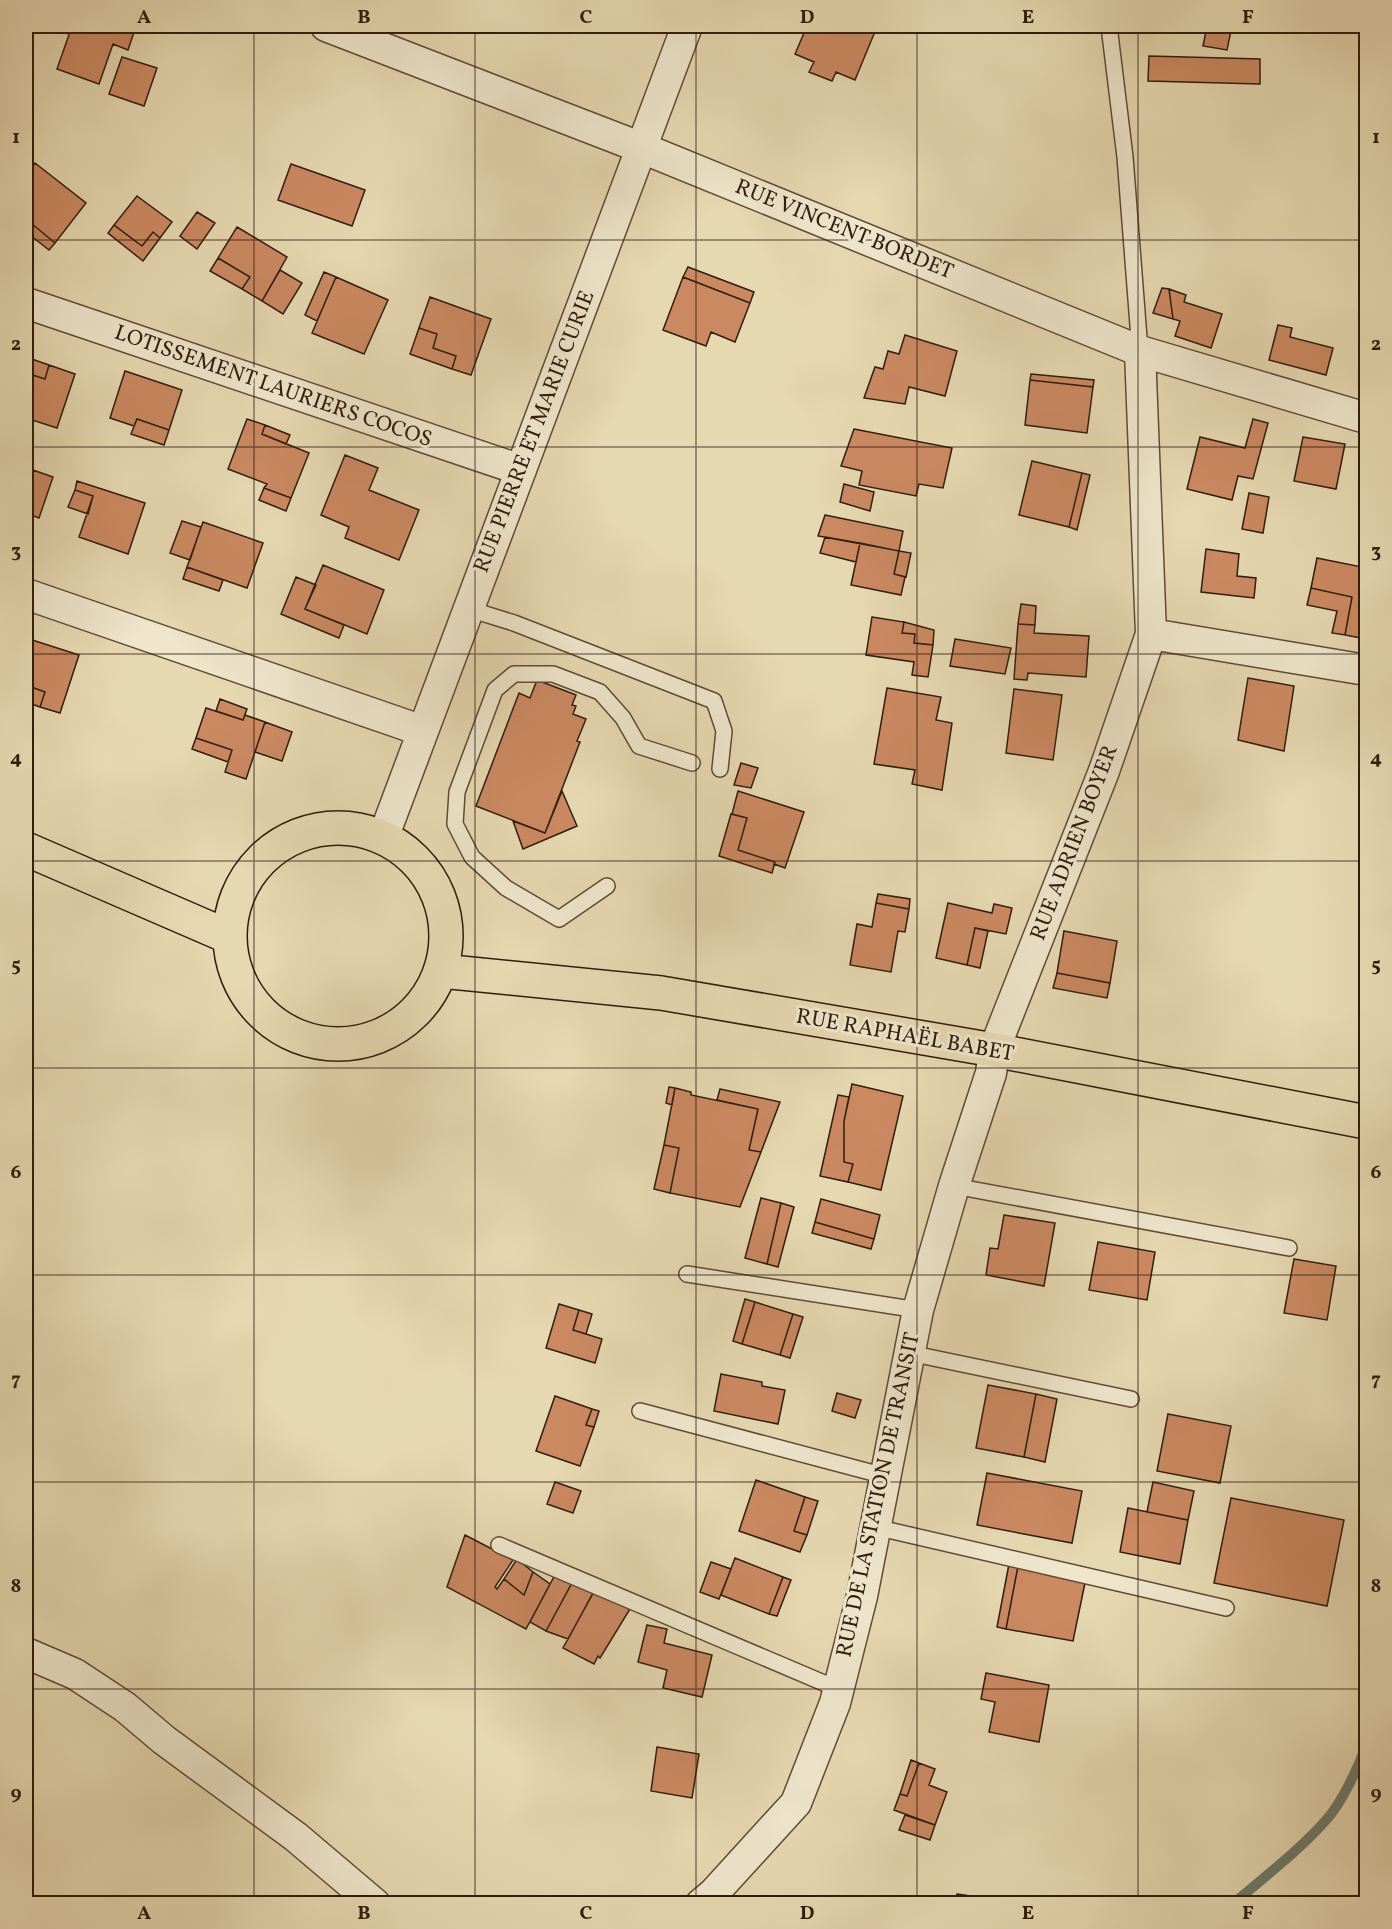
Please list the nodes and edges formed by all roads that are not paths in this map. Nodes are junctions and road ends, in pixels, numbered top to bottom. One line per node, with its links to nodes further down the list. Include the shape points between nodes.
1 (326, 26): 4 (street, RUE VINCENT BORDET)
2 (687, 26): 4 (street, RUE PIERRE ET MARIE CURIE)
3 (1109, 26): 6 (lane, via 1125,157)
4 (642, 147): 6 (street, RUE VINCENT BORDET); 8 (street, RUE PIERRE ET MARIE CURIE)
5 (26, 303): 8 (street, LOTISSEMENT LAURIERS COCOS)
6 (1140, 351): 7 (street, RUE VINCENT BORDET); 11 (street, RUE ADRIEN BOYER)
7 (1366, 418)
8 (520, 470): 10 (street, RUE PIERRE ET MARIE CURIE)
9 (26, 594): 13 (street)
10 (469, 609): 13 (street, RUE PIERRE ET MARIE CURIE); 15 (lane, via 714,701 724,731)
11 (1151, 634): 12 (street); 21 (street, RUE ADRIEN BOYER, via 1104,771)
12 (1366, 670)
13 (423, 731): 16 (street, RUE PIERRE ET MARIE CURIE)
14 (692, 762): 18 (lane, via 639,746 623,718 600,692 553,674 514,674 495,690 458,792 455,824 472,857 506,888 559,919)
15 (720, 769)
16 (383, 838): 19 (main road, via 348,828 312,831 279,846 252,870 235,901); 20 (main road, via 416,861 438,893 447,932)
17 (26, 849): 19 (main road)
18 (607, 886)
19 (227, 936): 20 (main road, via 235,972 252,1003 278,1027 311,1041 346,1044 381,1036 411,1016 434,988)
20 (441, 971): 21 (main road, RUE RAPHAËL BABET, via 661,993)
21 (993, 1050): 22 (main road, RUE RAPHAËL BABET); 23 (street, RUE DE LA STATION DE TRANSIT, via 991,1073)
22 (1366, 1122)
23 (954, 1186): 24 (lane); 26 (street, RUE DE LA STATION DE TRANSIT)
24 (1289, 1248)
25 (687, 1274): 26 (lane)
26 (918, 1310): 27 (street, RUE DE LA STATION DE TRANSIT)
27 (909, 1353): 28 (lane); 30 (street, RUE DE LA STATION DE TRANSIT)
28 (1131, 1399)
29 (640, 1411): 30 (lane)
30 (885, 1476): 31 (street, RUE DE LA STATION DE TRANSIT)
31 (875, 1527): 33 (lane); 35 (street, RUE DE LA STATION DE TRANSIT)
32 (499, 1545): 35 (lane)
33 (1226, 1608)
34 (26, 1653): 36 (street, via 75,1674 125,1707 296,1837)
35 (838, 1689): 37 (street, RUE DE LA STATION DE TRANSIT, via 796,1803)
36 (375, 1904)
37 (700, 1904)

